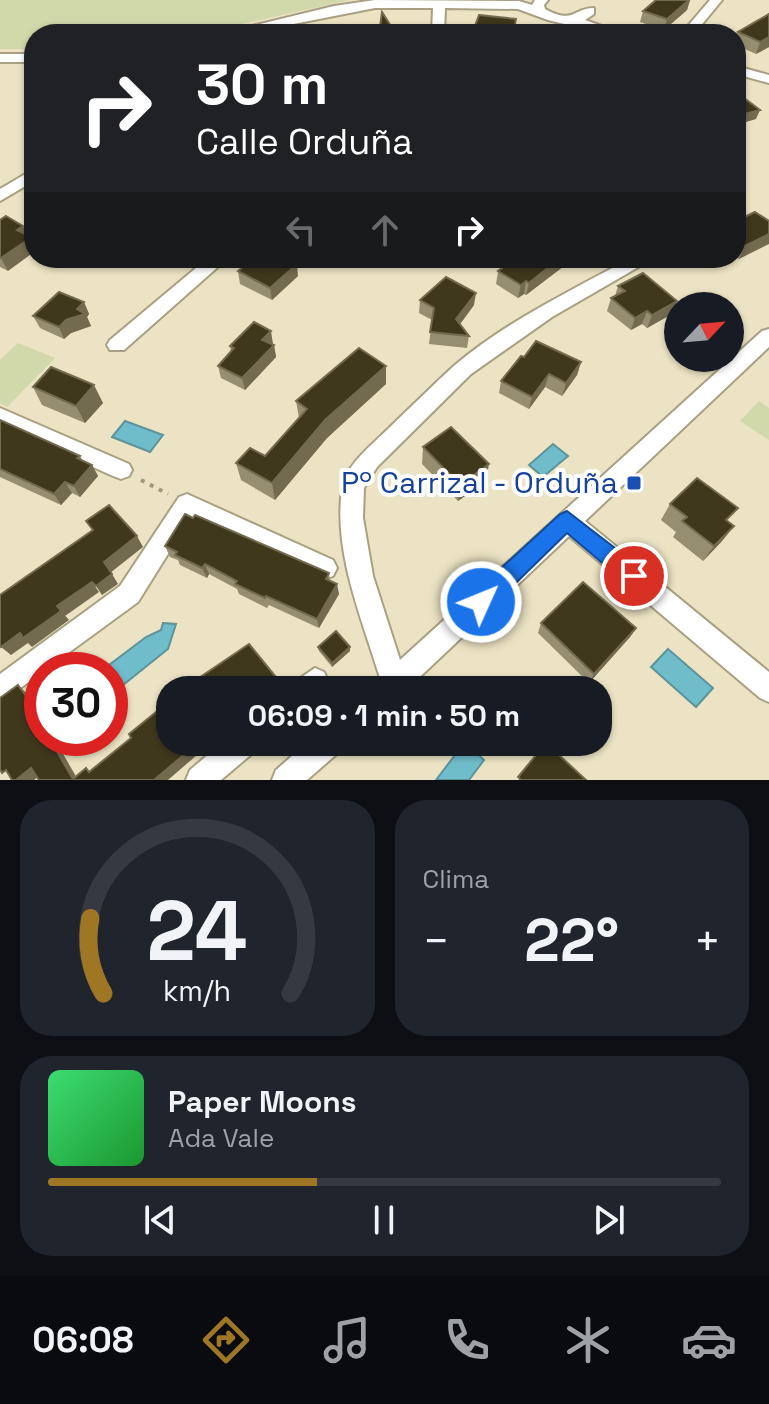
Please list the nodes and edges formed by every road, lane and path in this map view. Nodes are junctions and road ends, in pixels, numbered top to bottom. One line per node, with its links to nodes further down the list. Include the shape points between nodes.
1 (716, 0): 10 (street)
2 (439, 3): 3 (street); 6 (street, via 375,4); 7 (street)
3 (540, 4): 5 (street, via 548,16)
4 (587, 4): 5 (street, via 584,17); 9 (street)
5 (571, 20): 8 (street)
6 (270, 24)
7 (438, 24)
8 (582, 24)
9 (600, 24)
10 (696, 24)
11 (0, 58): 12 (street)
12 (24, 58)
13 (746, 73): 14 (street)
14 (769, 79)
15 (24, 180): 16 (street)
16 (0, 196)
17 (207, 268): 20 (street)
18 (627, 268): 26 (street, via 546,312 464,369 369,461 353,486 361,576)
19 (769, 336): 24 (street)
20 (117, 345)
21 (0, 416): 22 (street)
22 (121, 470): 23 (path)
23 (187, 504): 25 (street); 29 (street, via 129,594)
24 (567, 520): 27 (street); 28 (street)
25 (325, 568)
26 (388, 676)
27 (403, 676)
28 (769, 689)
29 (0, 690)
30 (228, 756): 32 (street)
31 (313, 756): 33 (street)
32 (200, 780)
33 (286, 780)

